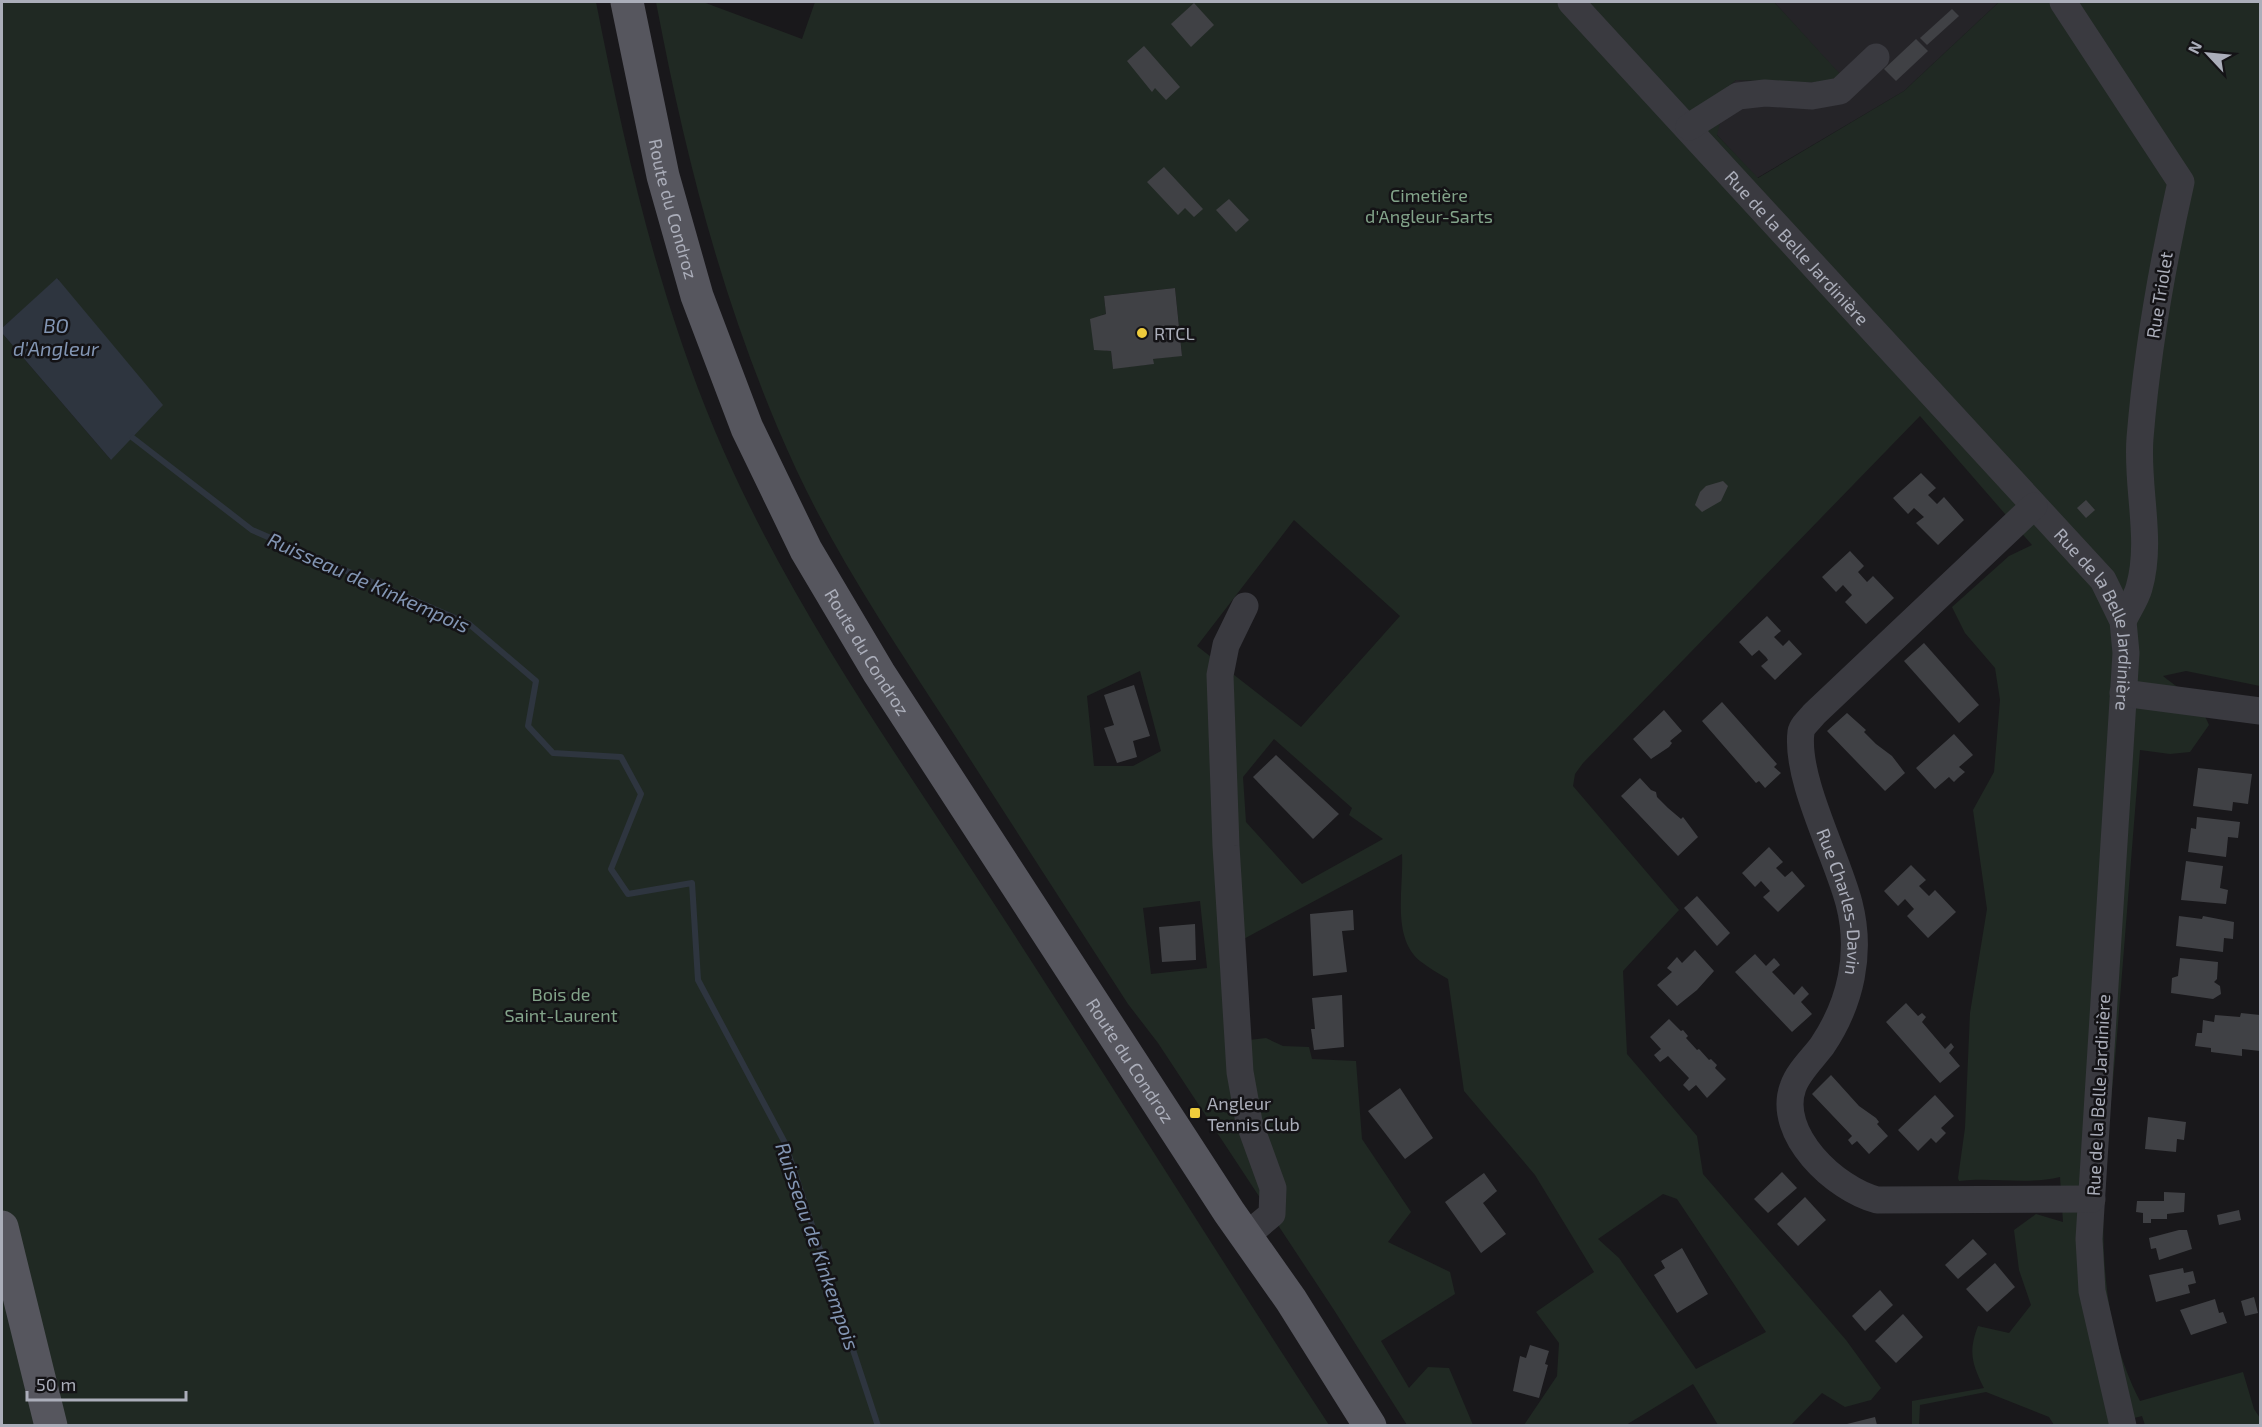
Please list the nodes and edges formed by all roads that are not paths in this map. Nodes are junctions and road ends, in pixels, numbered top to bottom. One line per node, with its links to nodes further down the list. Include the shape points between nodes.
1 (627, 2): 13 (main road, Route du Condroz, via 655,143 683,253 733,396 774,488 852,629)
2 (1571, 2): 5 (street, Rue de la Belle Jardinière)
3 (2063, 2): 8 (street, Rue Triolet, via 2181,182 2160,281 2140,435 2138,469 2145,532 2139,588)
4 (1876, 57): 5 (street, via 1840,91 1812,96 1738,96)
5 (1689, 127): 6 (street, Rue de la Belle Jardinière)
6 (2034, 506): 8 (street, Rue de la Belle Jardinière, via 2103,580); 11 (street, Rue Charles-Davin, via 1801,730 1809,784 1849,902 1855,954 1845,1003 1834,1028 1793,1085 1789,1109 1795,1131 1804,1144 1831,1174 1861,1196 1877,1200)
7 (1245, 606): 13 (street, via 1226,645 1220,675 1226,846 1240,1072 1249,1122 1273,1188 1272,1214)
8 (2123, 621): 9 (street, Rue de la Belle Jardinière)
9 (2123, 693): 10 (street); 11 (street, Rue de la Belle Jardinière)
10 (2260, 711)
11 (2092, 1199): 16 (street, Rue de la Belle Jardinière, via 2092,1292)
12 (2, 1227): 14 (main road)
13 (1247, 1235): 15 (main road, Route du Condroz)
14 (51, 1425)
15 (1370, 1425)
16 (2123, 1425)

